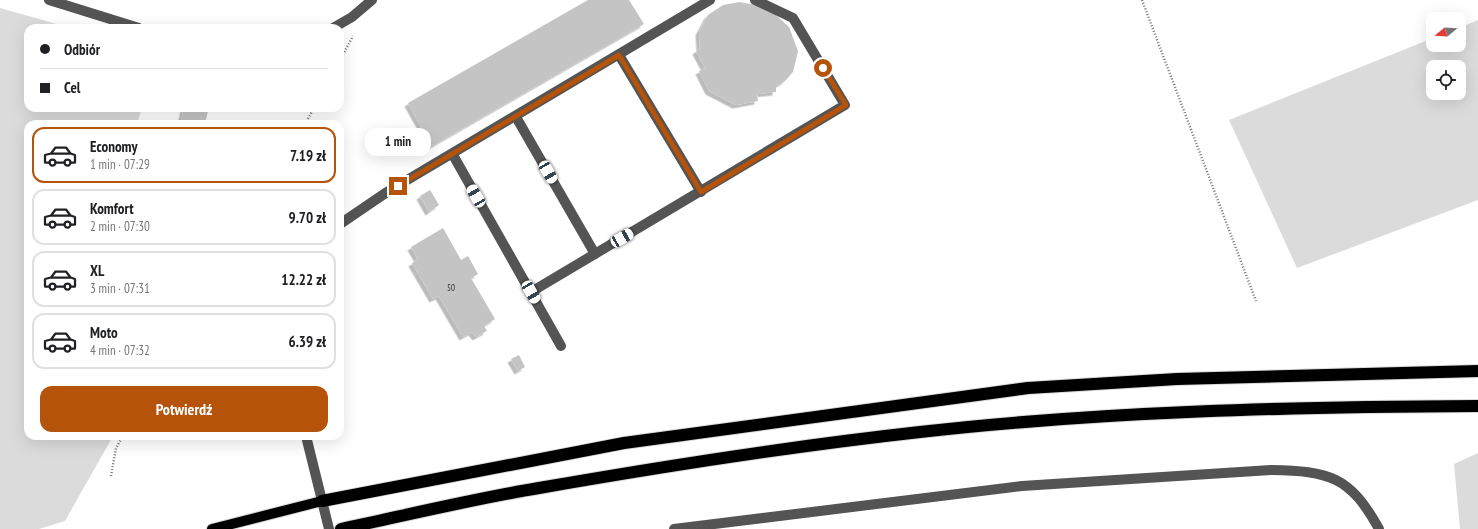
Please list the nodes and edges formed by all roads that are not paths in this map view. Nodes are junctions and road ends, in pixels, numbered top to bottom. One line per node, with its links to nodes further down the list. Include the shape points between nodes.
1 (49, 0): 5 (street)
2 (372, 0): 6 (street)
3 (710, 0): 7 (street)
4 (755, 0): 10 (street, via 793,18 846,105)
5 (126, 24)
6 (340, 24)
7 (619, 55): 8 (street); 10 (street)
8 (516, 117): 9 (street); 12 (street)
9 (453, 154): 11 (street, via 366,205); 13 (street)
10 (701, 192): 12 (street)
11 (344, 221)
12 (595, 254): 13 (street)
13 (531, 292): 14 (street)
14 (561, 346)
15 (1478, 371): 18 (highway, via 1178,380 1028,388 624,443)
16 (1478, 406): 21 (highway, via 1341,406 1187,411 920,432 537,488)
17 (307, 440): 18 (street)
18 (322, 501): 19 (main road); 20 (street)
19 (212, 529)
20 (329, 529)
21 (341, 529)
22 (674, 529): 23 (street, via 1022,486 1271,470 1307,471 1335,478 1353,491 1369,510)
23 (1379, 529)

